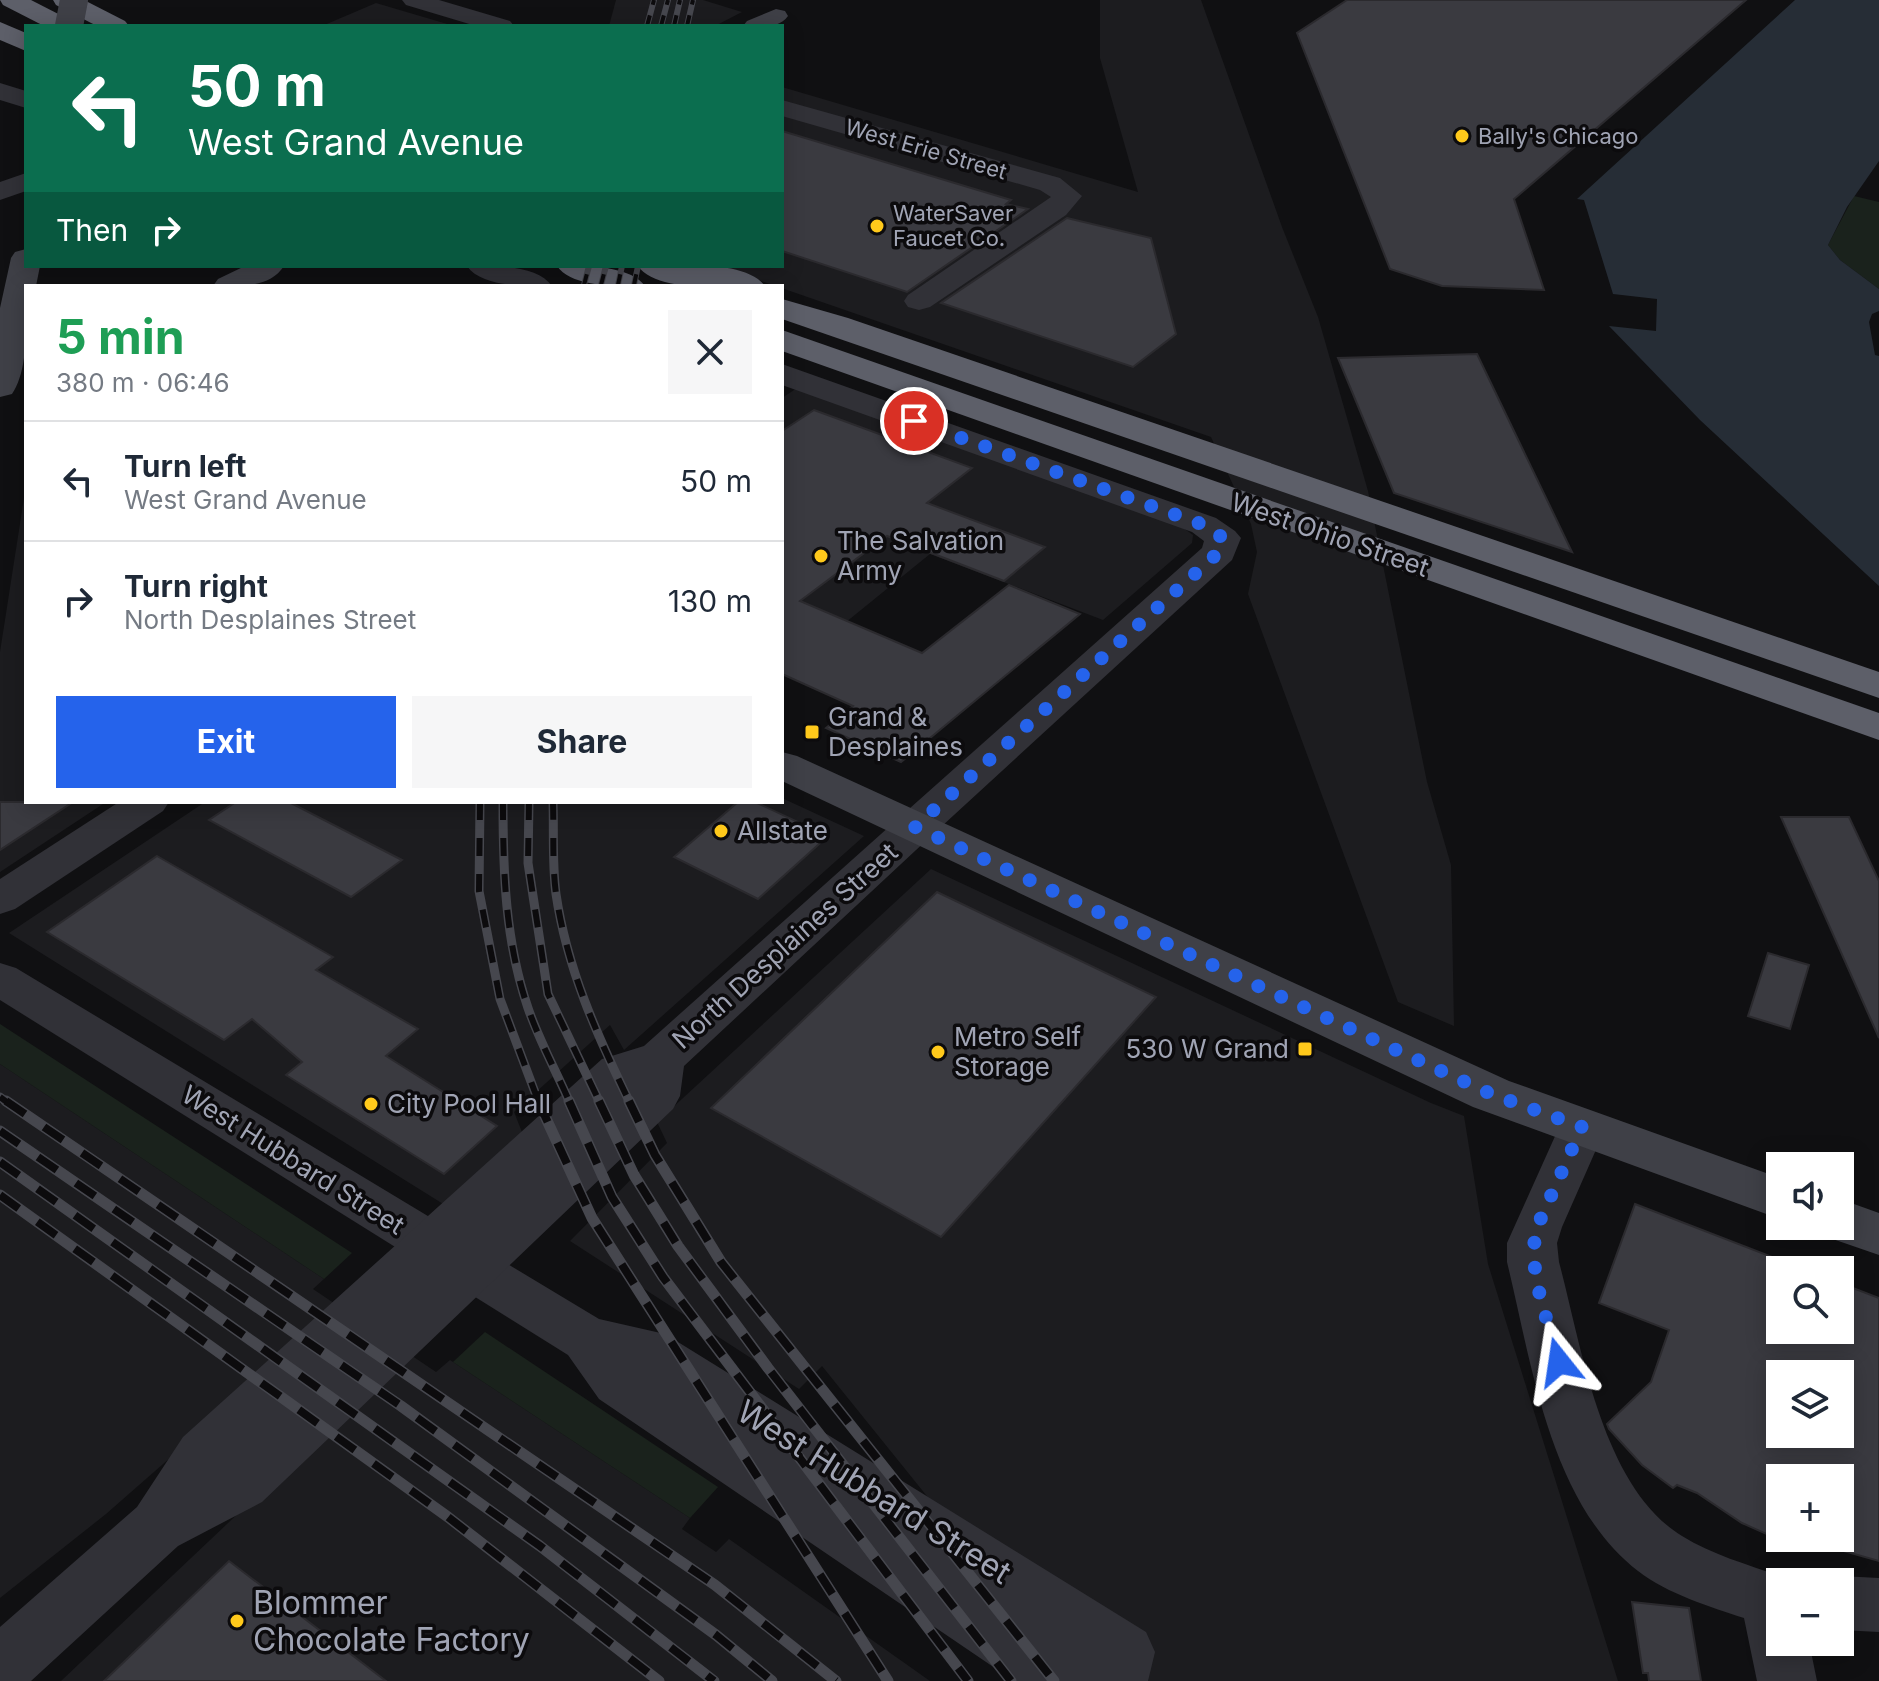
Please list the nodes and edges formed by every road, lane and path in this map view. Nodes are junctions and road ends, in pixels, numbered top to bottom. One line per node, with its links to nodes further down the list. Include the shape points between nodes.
1 (12, 0): 5 (highway)
2 (65, 0): 7 (highway)
3 (74, 0): 6 (main road, bridge)
4 (434, 2): 8 (street)
5 (59, 24)
6 (69, 24)
7 (112, 24)
8 (496, 24)
9 (0, 30): 10 (highway)
10 (24, 42)
11 (0, 47): 12 (highway)
12 (24, 53)
13 (0, 91): 14 (street)
14 (24, 99)
15 (784, 109): 30 (street, West Erie Street, via 1050,184 1068,196)
16 (24, 182): 17 (street)
17 (0, 192)
18 (25, 268): 35 (main road)
19 (265, 268): 24 (main road)
20 (488, 268): 25 (street)
21 (578, 268): 26 (highway)
22 (659, 268): 27 (highway)
23 (697, 268): 28 (highway)
24 (233, 284)
25 (532, 284)
26 (623, 284)
27 (705, 284)
28 (743, 284)
29 (784, 299): 32 (highway)
30 (919, 301)
31 (784, 310): 32 (highway, West Ohio Street)
32 (837, 325): 37 (highway, West Ohio Street)
33 (784, 341): 38 (highway, West Ohio Street)
34 (787, 380): 36 (street, West Ohio Street, via 1204,525)
35 (8, 397)
36 (1223, 538): 41 (street, North Desplaines Street, via 1219,552)
37 (1879, 686)
38 (1879, 727)
39 (784, 766): 41 (main road)
40 (145, 804): 42 (street)
41 (915, 827): 44 (main road, via 1491,1094); 48 (street, North Desplaines Street, via 661,1059 655,1096)
42 (0, 899)
43 (0, 979): 48 (street, West Hubbard Street)
44 (1582, 1127): 45 (main road); 50 (street, via 1532,1243 1565,1387 1594,1476 1619,1516 1660,1554 1720,1584)
45 (1766, 1194)
46 (1854, 1225): 47 (main road)
47 (1879, 1234)
48 (451, 1257): 49 (street, West Hubbard Street); 54 (street, North Desplaines Street, via 241,1484 158,1526)
49 (587, 1339): 55 (street, West Hubbard Street, via 618,1383); 56 (street, West Hubbard Street, via 646,1350 1046,1600 1125,1652)
50 (1766, 1597)
51 (1854, 1604): 52 (street)
52 (1879, 1605)
53 (1783, 1656): 57 (street)
54 (0, 1668)
55 (1065, 1681)
56 (1118, 1681)
57 (1787, 1681)

